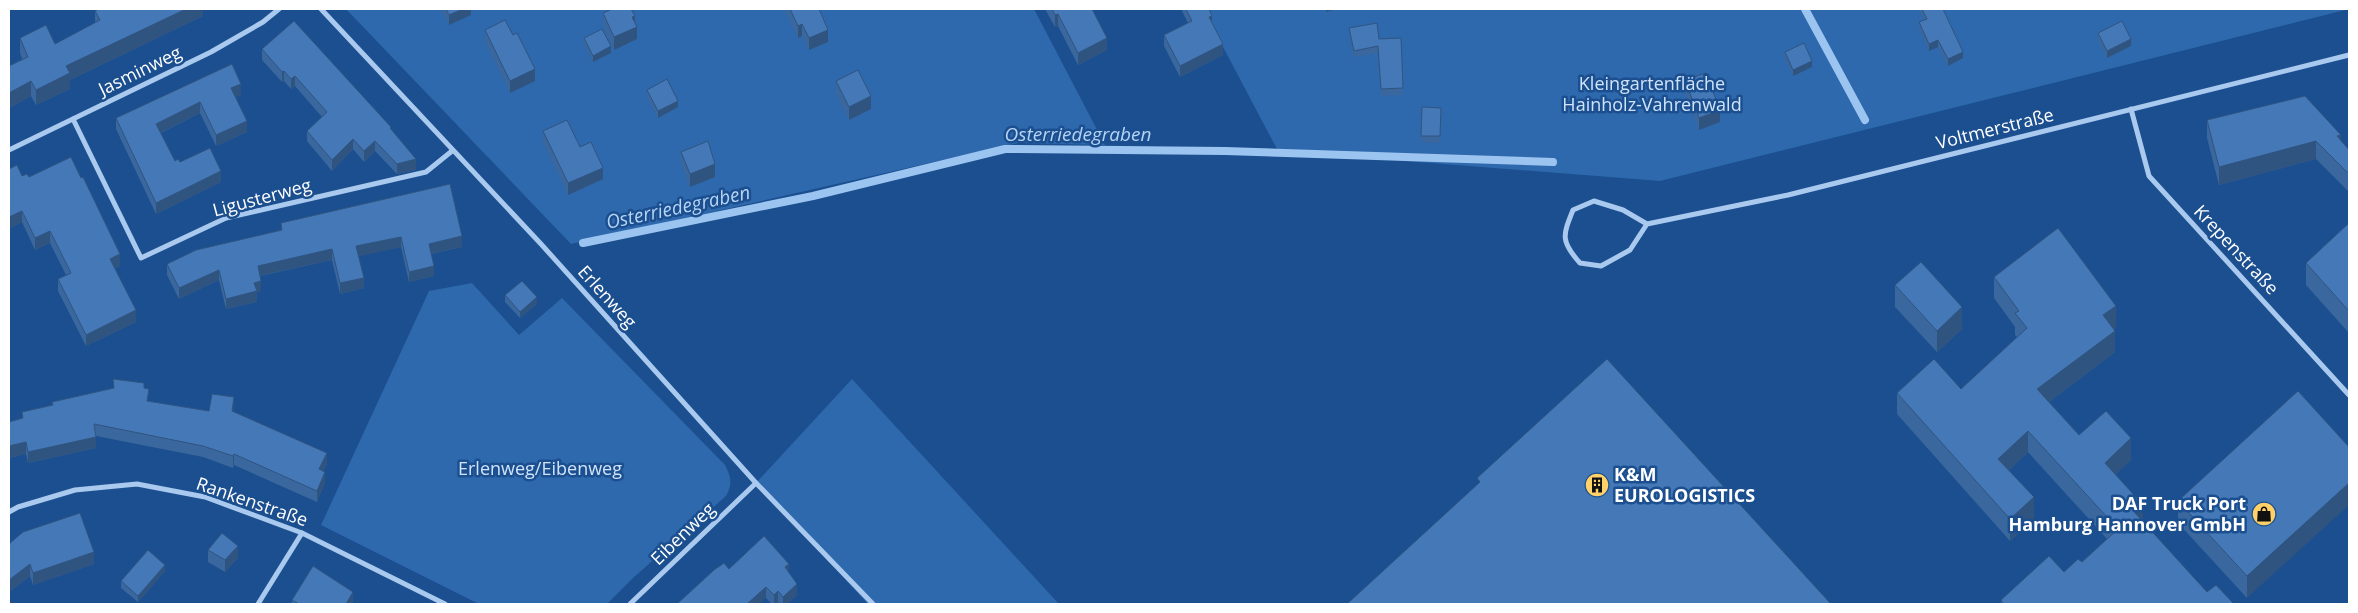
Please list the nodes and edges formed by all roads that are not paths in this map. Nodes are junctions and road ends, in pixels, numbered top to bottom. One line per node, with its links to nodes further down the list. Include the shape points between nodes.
1 (279, 9): 5 (street, Jasminweg, via 211,52)
2 (321, 9): 7 (street, Erlenweg)
3 (2349, 55): 4 (street, Voltmerstraße)
4 (2131, 109): 8 (street, Voltmerstraße, via 1788,195); 9 (street, Krepenstraße, via 2149,176)
5 (73, 119): 6 (street, Jasminweg); 7 (street, Ligusterweg, via 140,258 226,218 426,172)
6 (9, 150)
7 (452, 150): 10 (street, Erlenweg)
8 (1647, 224): 8 (street, via 1623,210 1594,201 1573,210 1564,233 1569,251 1580,263 1601,266 1630,250)
9 (2349, 395)
10 (756, 483): 15 (street, Eibenweg); 16 (street, Erlenweg)
11 (9, 512): 12 (street, Rankenstraße, via 75,490 137,484 205,497)
12 (302, 533): 13 (street); 14 (street, Rankenstraße)
13 (258, 604)
14 (445, 604)
15 (630, 604)
16 (873, 604)

